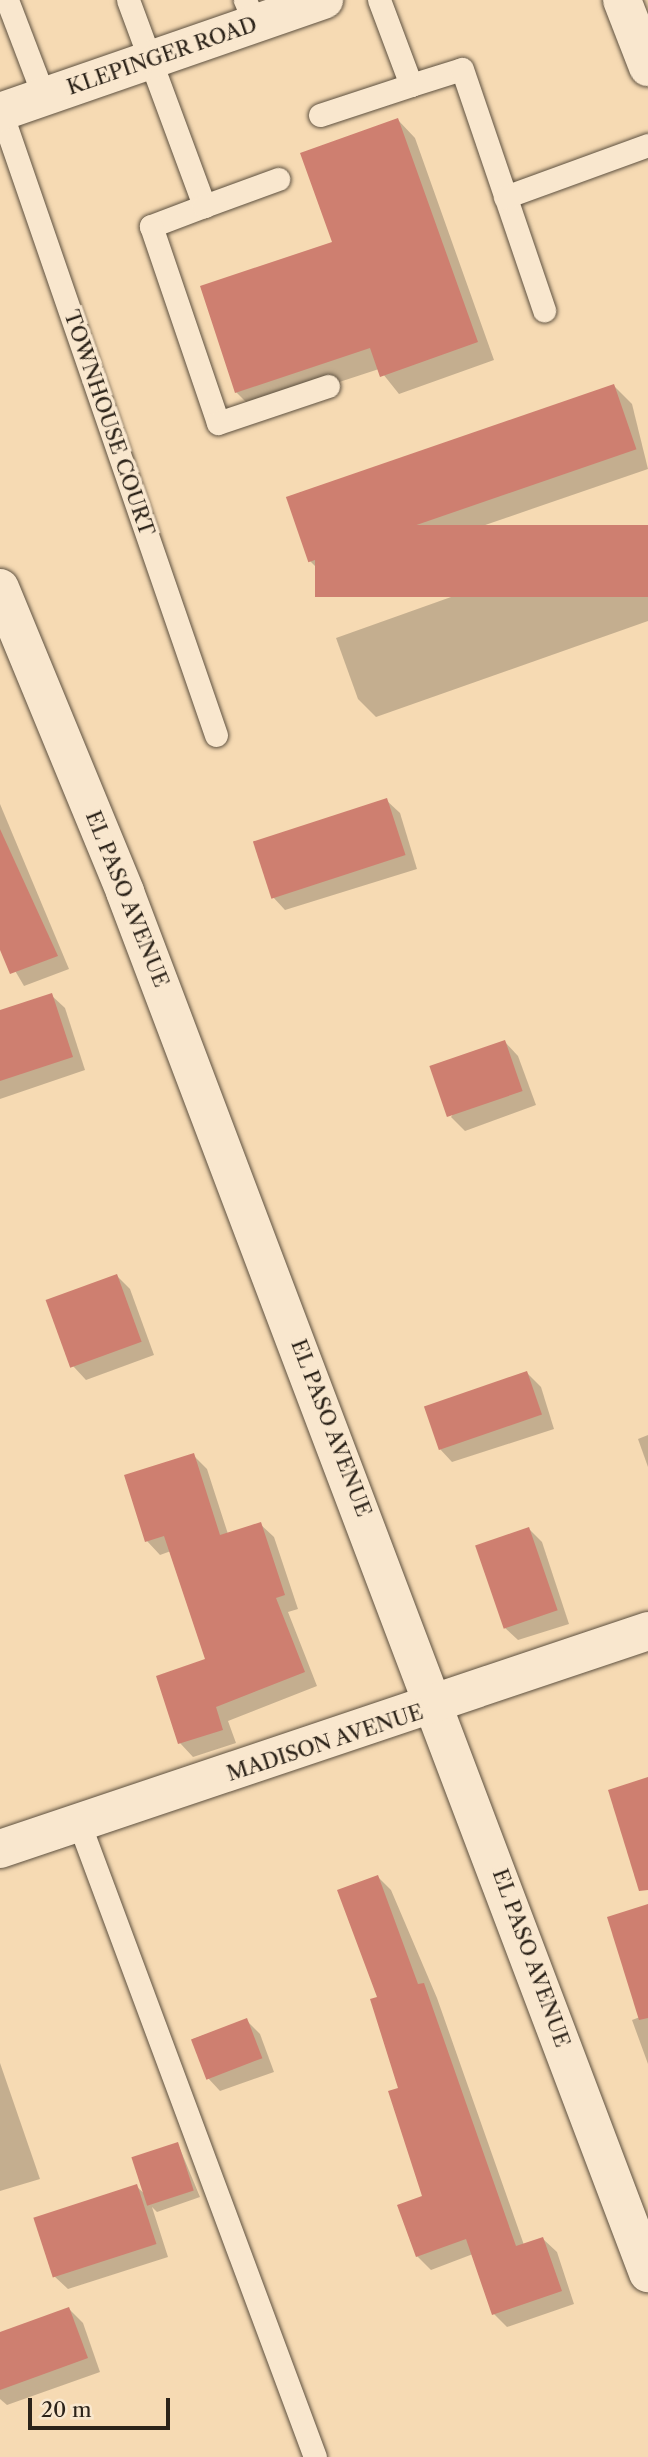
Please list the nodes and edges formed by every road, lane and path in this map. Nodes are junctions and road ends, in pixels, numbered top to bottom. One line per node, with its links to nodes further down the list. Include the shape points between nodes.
1 (128, 0): 7 (lane)
2 (324, 0): 6 (street, KLEPINGER ROAD)
3 (379, 0): 9 (lane)
4 (622, 0): 8 (street)
5 (11, 4): 10 (lane)
6 (250, 12): 7 (street, KLEPINGER ROAD)
7 (151, 60): 10 (street, KLEPINGER ROAD); 16 (lane)
8 (648, 67)
9 (411, 86): 12 (lane); 15 (lane, via 462,69)
10 (44, 97): 11 (street, KLEPINGER ROAD)
11 (1, 112): 20 (lane, TOWNHOUSE COURT)
12 (320, 115)
13 (648, 145): 15 (lane)
14 (278, 179): 16 (lane)
15 (505, 197): 17 (lane)
16 (204, 206): 18 (lane, via 152,226 218,423)
17 (544, 310)
18 (328, 386)
19 (0, 588): 22 (street, EL PASO AVENUE, via 125,892)
20 (216, 735)
21 (648, 1631): 22 (street, MADISON AVENUE)
22 (437, 1706): 23 (street, MADISON AVENUE); 25 (street, EL PASO AVENUE)
23 (79, 1823): 24 (street, MADISON AVENUE); 26 (lane)
24 (0, 1849)
25 (648, 2273)
26 (316, 2457)

